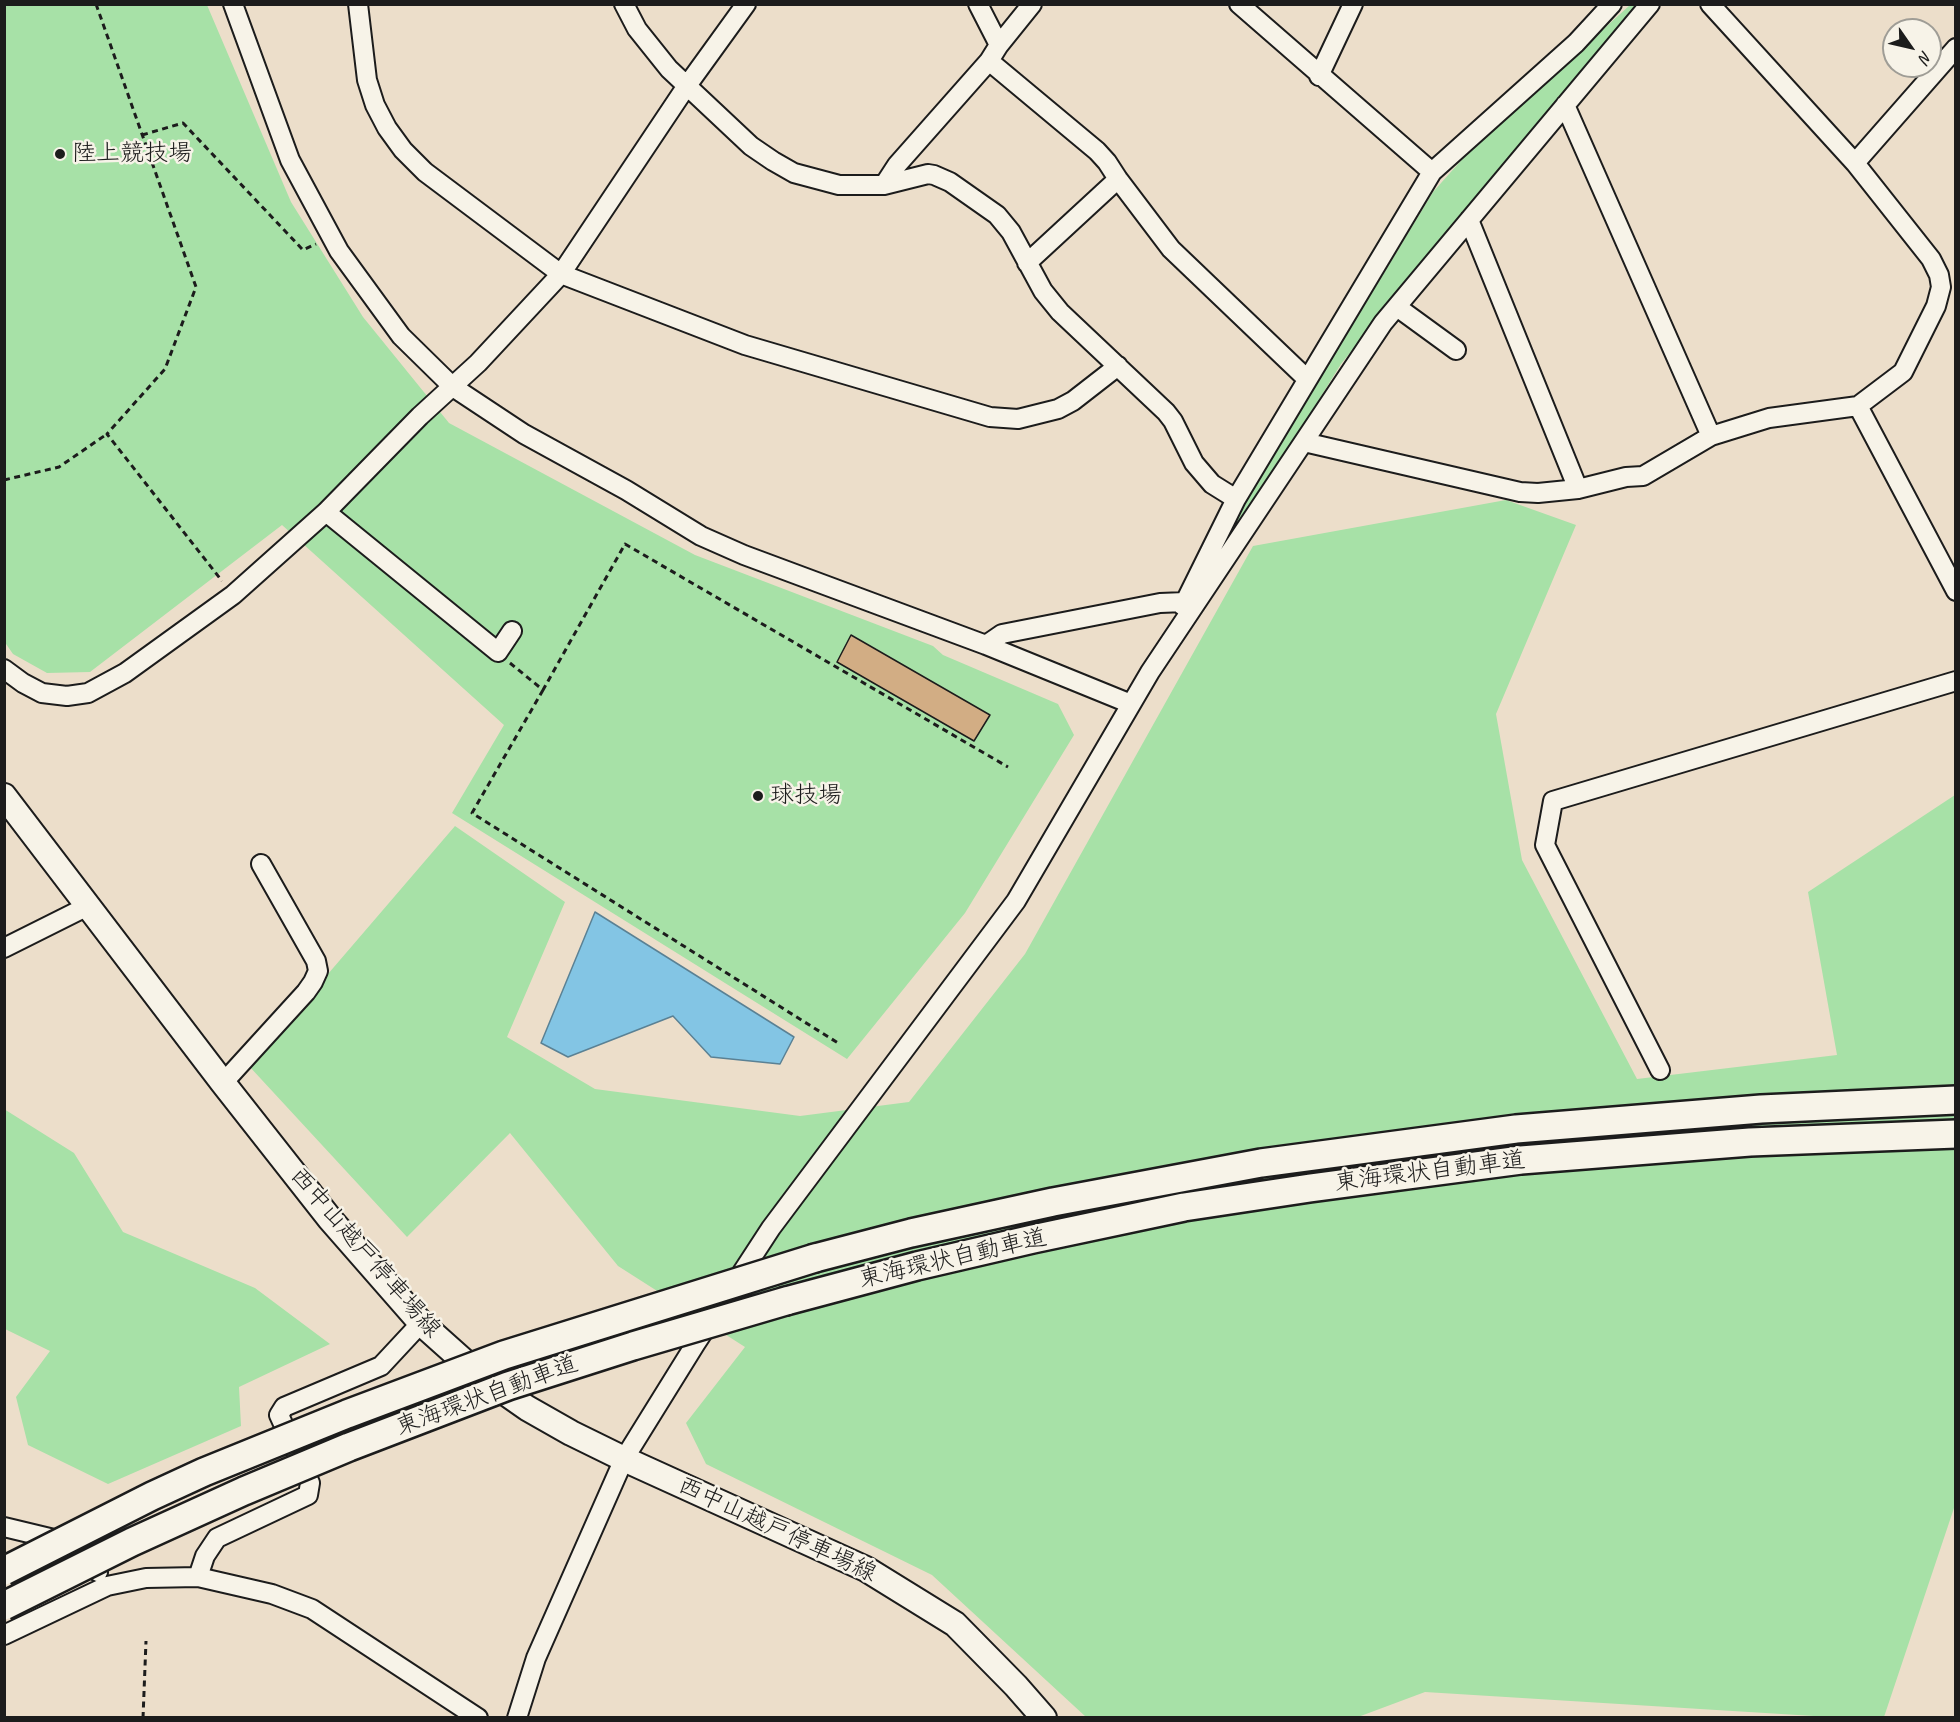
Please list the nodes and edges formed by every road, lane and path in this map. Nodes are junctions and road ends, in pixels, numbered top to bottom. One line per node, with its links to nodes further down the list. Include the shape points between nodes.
1 (96, 4): 19 (path)
2 (233, 4): 25 (street, via 291,160)
3 (358, 4): 27 (street, via 372,97 403,150 425,172)
4 (624, 4): 17 (street, via 652,50)
5 (746, 4): 17 (street)
6 (978, 4): 13 (street)
7 (1032, 4): 13 (street)
8 (1239, 4): 16 (street)
9 (1353, 4): 16 (street)
10 (1612, 4): 21 (street, via 1576,43)
11 (1650, 4): 18 (street)
12 (1710, 4): 20 (street)
13 (999, 45): 15 (street)
14 (1956, 48): 20 (street)
15 (989, 61): 22 (street, via 1097,151); 23 (street, via 897,165)
16 (1319, 76): 21 (street)
17 (686, 87): 23 (street, via 751,146 795,173 839,185); 27 (street)
18 (1565, 105): 24 (street); 36 (street)
19 (142, 135): 25 (path, via 183,123 303,250); 35 (path, via 196,287 165,369)
20 (1855, 163): 28 (street)
21 (1432, 172): 32 (street)
22 (1118, 179): 26 (street); 32 (street, via 1179,258)
23 (884, 185): 26 (street, via 928,174 941,177 1004,220)
24 (1469, 220): 29 (street); 39 (street)
25 (332, 237): 33 (street, via 401,336)
26 (1027, 263): 31 (street, via 1060,312)
27 (561, 274): 31 (street, via 745,345 990,417 1018,419 1058,409); 33 (street)
28 (1947, 277): 34 (street, via 1903,372)
29 (1397, 307): 30 (street); 37 (street)
30 (1456, 350)
31 (1118, 366): 40 (street, via 1166,412 1194,463 1212,484)
32 (1307, 379): 40 (street)
33 (453, 387): 41 (street); 46 (street, via 524,434 701,536)
34 (1858, 406): 36 (street, via 1769,418); 42 (street)
35 (107, 435): 38 (path, via 59,467); 43 (path)
36 (1711, 436): 39 (street, via 1642,476)
37 (1305, 442): 39 (street, via 1520,492); 49 (street)
38 (4, 480)
39 (1578, 489)
40 (1236, 499): 44 (street)
41 (326, 512): 43 (street); 47 (street)
42 (1956, 591)
43 (233, 595): 48 (street, via 125,673 88,693 42,693)
44 (1185, 602): 46 (street, via 1161,603 1002,634); 49 (street)
45 (512, 631): 47 (street)
46 (986, 645): 52 (street)
47 (498, 652): 51 (path)
48 (4, 669)
49 (1150, 672): 52 (street)
50 (1956, 681): 59 (street, via 1553,801 1545,845)
51 (543, 690): 53 (path, via 625,544); 58 (path, via 472,813)
52 (1131, 704): 64 (street, via 1016,901 771,1228)
53 (1008, 767)
54 (4, 796): 56 (main road, 西中山越戸停車場線)
55 (261, 864): 60 (street, via 318,971 301,998)
56 (88, 906): 57 (street); 60 (main road, 西中山越戸停車場線)
57 (4, 948)
58 (838, 1043)
59 (1660, 1070)
60 (223, 1083): 63 (main road, 西中山越戸停車場線, via 330,1219)
61 (1956, 1100): 66 (highway, 東海環状自動車道, bridge, via 1761,1109 1516,1129 1272,1162 1053,1202 911,1233 815,1258 504,1355 347,1414 162,1491)
62 (1956, 1134): 69 (highway, 東海環状自動車道, bridge, via 1750,1142 1532,1159 1184,1208 916,1266 786,1301 508,1386 244,1491)
63 (421, 1323): 64 (main road, 西中山越戸停車場線, via 477,1373 527,1408); 67 (street, via 381,1366 284,1407 279,1415 310,1484 308,1495 217,1538)
64 (624, 1459): 74 (street, via 536,1658); 75 (main road, 西中山越戸停車場線, via 866,1569 955,1624)
65 (4, 1527): 68 (street, via 83,1546)
66 (4, 1571)
67 (198, 1576): 68 (street, via 146,1578); 73 (street, via 272,1594 312,1609)
68 (107, 1586): 70 (street)
69 (4, 1606)
70 (5, 1633)
71 (146, 1641): 72 (path)
72 (143, 1718)
73 (478, 1718)
74 (517, 1718)
75 (1044, 1718)

